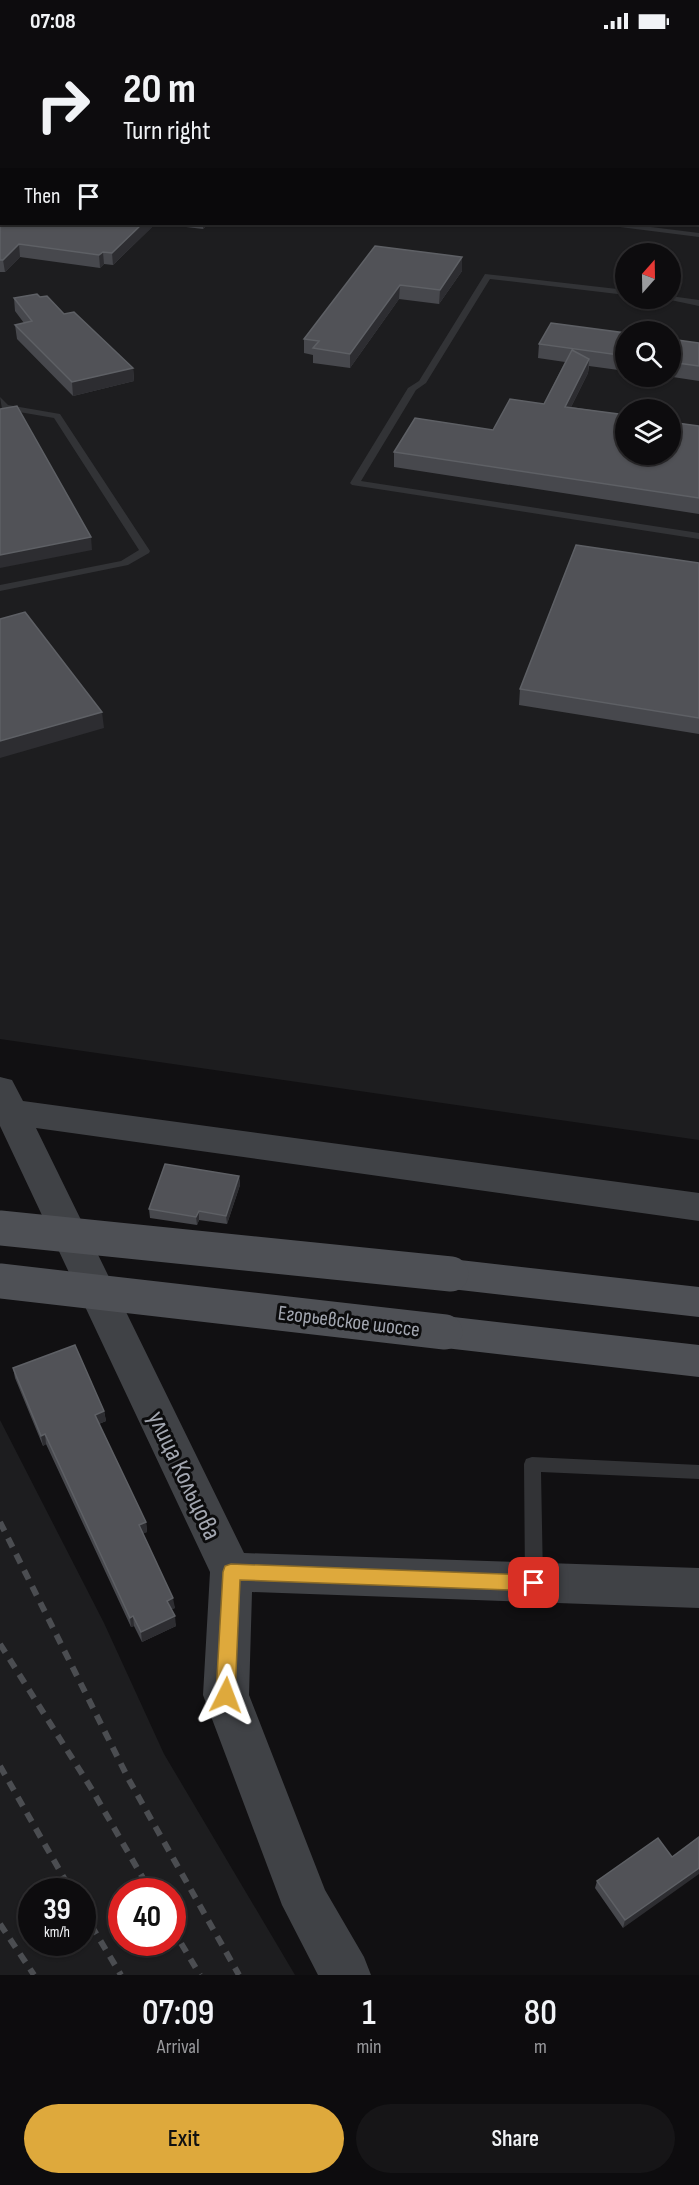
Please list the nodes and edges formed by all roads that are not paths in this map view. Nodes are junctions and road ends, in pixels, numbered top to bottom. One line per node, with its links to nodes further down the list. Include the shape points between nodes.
1 (620, 225): 2 (lane)
2 (699, 235)
3 (615, 292): 7 (lane, via 488,276 355,483)
4 (681, 300): 5 (lane)
5 (699, 303)
6 (2, 405): 8 (lane, via 57,416 145,551 124,563)
7 (699, 536)
8 (0, 588)
9 (6, 1100): 10 (street); 16 (street, улица Кольцова)
10 (699, 1207)
11 (0, 1228): 13 (main road, bridge)
12 (0, 1281): 14 (main road, Егорьевское шоссе, bridge)
13 (699, 1302)
14 (699, 1361)
15 (699, 1472): 17 (lane, via 532,1464)
16 (231, 1572): 17 (street); 19 (street, улица Кольцова, via 226,1695 306,1905)
17 (534, 1583): 18 (street)
18 (699, 1588)
19 (346, 1975)

